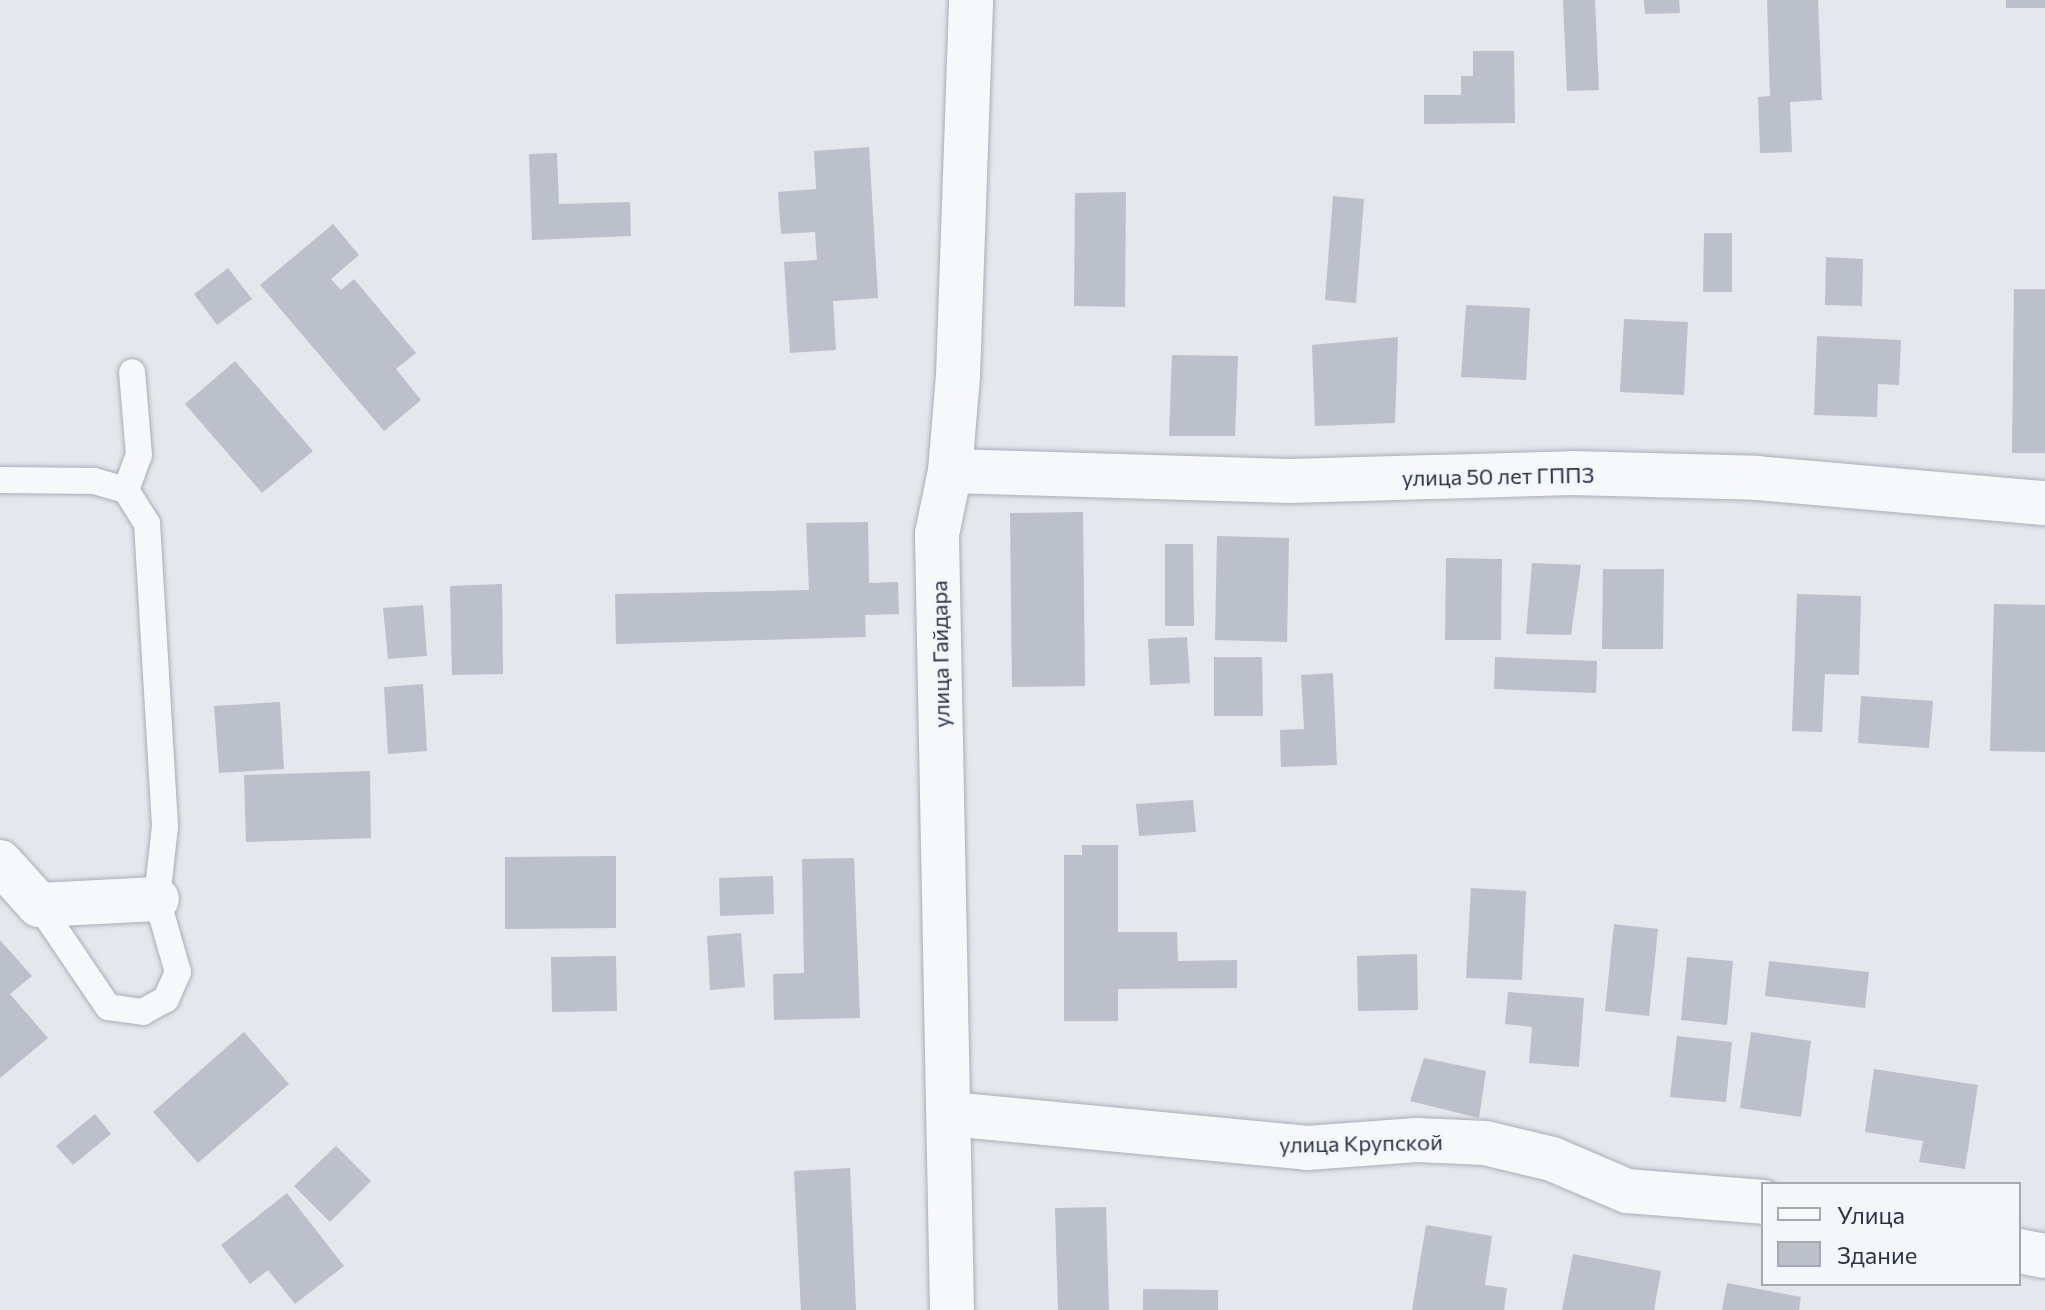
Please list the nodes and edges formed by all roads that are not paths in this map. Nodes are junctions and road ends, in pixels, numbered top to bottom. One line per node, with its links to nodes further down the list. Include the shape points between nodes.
1 (971, 0): 3 (street, улица Гайдара)
2 (132, 372): 5 (lane, via 139,455)
3 (950, 471): 6 (street, улица 50 лет ГППЗ, via 1290,481 1572,473 1757,478); 10 (street, улица Гайдара, via 937,534)
4 (0, 480): 5 (lane, via 94,481)
5 (126, 490): 8 (lane, via 147,523 165,826)
6 (2045, 503)
7 (0, 862): 9 (street)
8 (157, 899): 9 (street); 9 (lane, via 178,972 166,999 143,1012 108,1007)
9 (39, 905)
10 (950, 1114): 11 (street, улица Крупской, via 1307,1148 1417,1140 1485,1143 1552,1159 1627,1191); 14 (street, улица Гайдара)
11 (1761, 1202)
12 (2021, 1251): 13 (street)
13 (2045, 1256)
14 (952, 1310)

